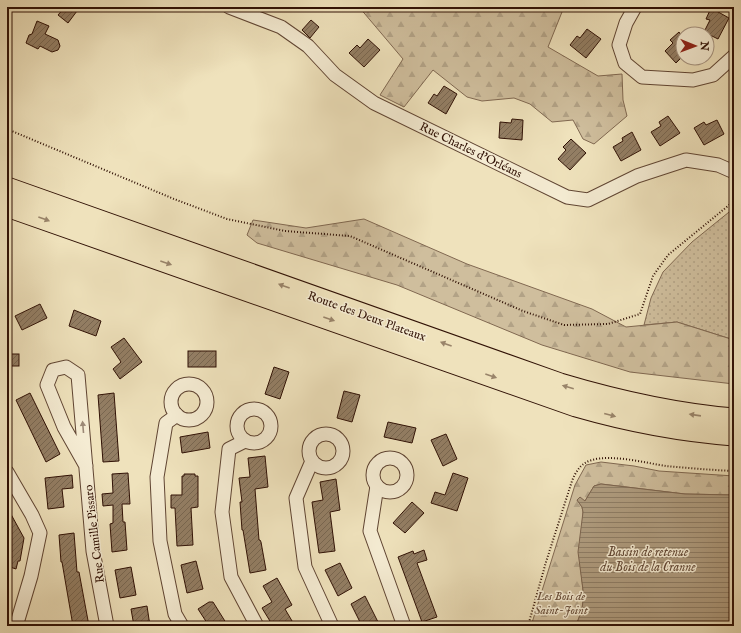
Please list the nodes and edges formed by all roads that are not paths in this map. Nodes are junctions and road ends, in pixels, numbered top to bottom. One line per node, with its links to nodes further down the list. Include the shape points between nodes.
1 (228, 7): 4 (street, Rue Charles d'Orléans, via 281,27 308,46 335,75 374,103 567,197 588,200 636,176 686,160 718,165)
2 (635, 7): 3 (street, via 626,23 619,45 624,63 642,77 693,80 713,75)
3 (734, 56)
4 (734, 172)
5 (7, 188): 8 (main road, Route des Deux Plateaux, one-way to 5, via 650,408 560,384)
6 (7, 206): 9 (main road, Route des Deux Plateaux, one-way to 9, via 576,406 667,427)
7 (177, 415): 17 (street, via 166,423 157,477 160,541 175,614)
8 (734, 419)
9 (734, 435)
10 (245, 441): 18 (street, via 228,449 222,512 231,576)
11 (312, 461): 19 (street, via 296,498 305,567)
12 (86, 466): 12 (street, Rue Camille Pissaro, one-way to 12, via 78,374 66,367 53,370 47,385 64,427); 16 (street, Rue Camille Pissaro, via 93,551)
13 (7, 472): 15 (street, via 40,533)
14 (377, 486): 20 (street, via 370,531)
15 (17, 623)
16 (107, 626)
17 (182, 626)
18 (257, 626)
19 (332, 626)
20 (404, 626)

